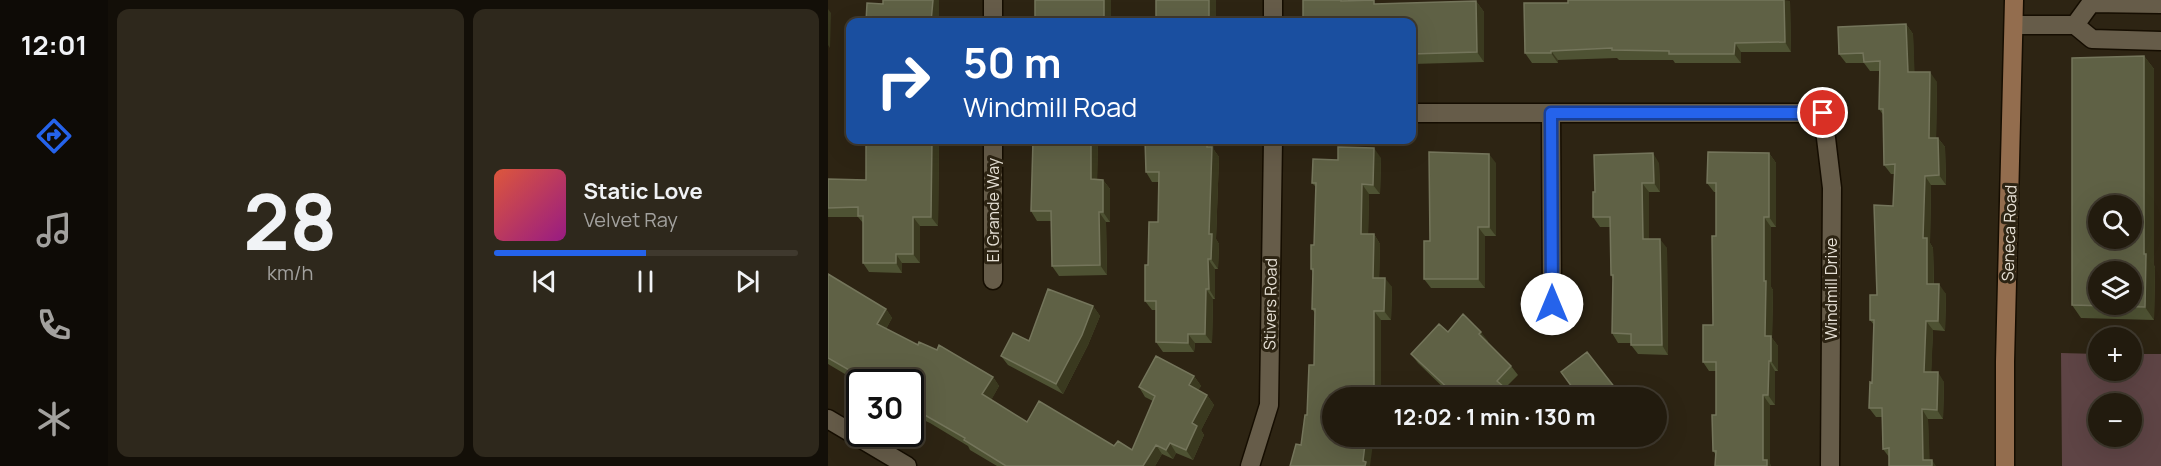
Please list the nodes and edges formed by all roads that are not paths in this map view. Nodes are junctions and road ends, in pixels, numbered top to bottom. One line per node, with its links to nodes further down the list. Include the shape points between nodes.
1 (993, 0): 5 (street)
2 (1273, 0): 6 (street)
3 (2014, 0): 7 (street, Seneca Road)
4 (2161, 4): 8 (street, via 2091,3)
5 (993, 18)
6 (1273, 18)
7 (2014, 25): 8 (street); 20 (street, Seneca Road)
8 (2075, 25): 9 (street, via 2092,39)
9 (2161, 41)
10 (1416, 113): 11 (street)
11 (1551, 113): 15 (street); 19 (street, Windmill Drive, via 1823,113 1832,188)
12 (993, 144): 14 (street, El Grande Way)
13 (1273, 144): 18 (street, Stivers Road, via 1269,405)
14 (993, 280)
15 (1552, 304)
16 (828, 419): 17 (street)
17 (907, 466)
18 (1250, 466)
19 (1830, 466)
20 (2005, 466)

